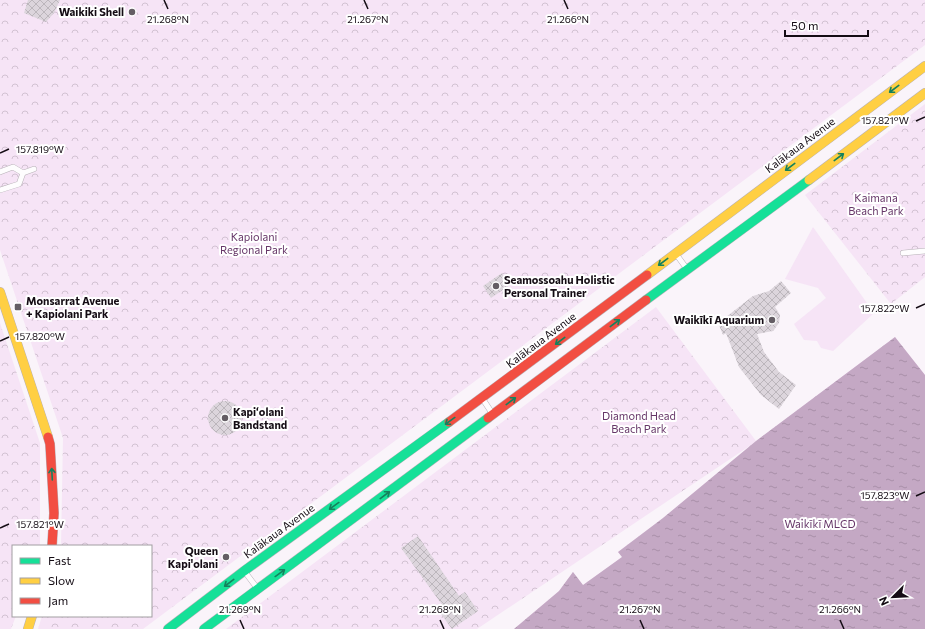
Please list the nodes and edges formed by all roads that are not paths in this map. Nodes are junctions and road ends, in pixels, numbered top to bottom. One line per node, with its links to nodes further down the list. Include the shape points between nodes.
1 (925, 66): 8 (street, Kalākaua Avenue, one-way to 8)
2 (925, 93): 10 (street, one-way to 2)
3 (34, 169): 5 (lane)
4 (0, 172): 5 (lane, via 13,167)
5 (23, 173): 6 (lane, via 19,184)
6 (0, 190)
7 (925, 251): 9 (lane)
8 (674, 253): 10 (lane); 12 (street, Kalākaua Avenue, one-way to 12)
9 (903, 253)
10 (688, 269): 13 (street, one-way to 10)
11 (0, 292): 14 (street, one-way to 11, via 54,513 50,444)
12 (482, 398): 13 (lane); 15 (street, Kalākaua Avenue, one-way to 15)
13 (493, 414): 16 (street, one-way to 13)
14 (52, 545)
15 (244, 571): 16 (lane); 19 (street, Kalākaua Avenue, one-way to 19)
16 (258, 589): 20 (street)
17 (32, 617): 18 (street)
18 (28, 629)
19 (168, 629)
20 (204, 629)

